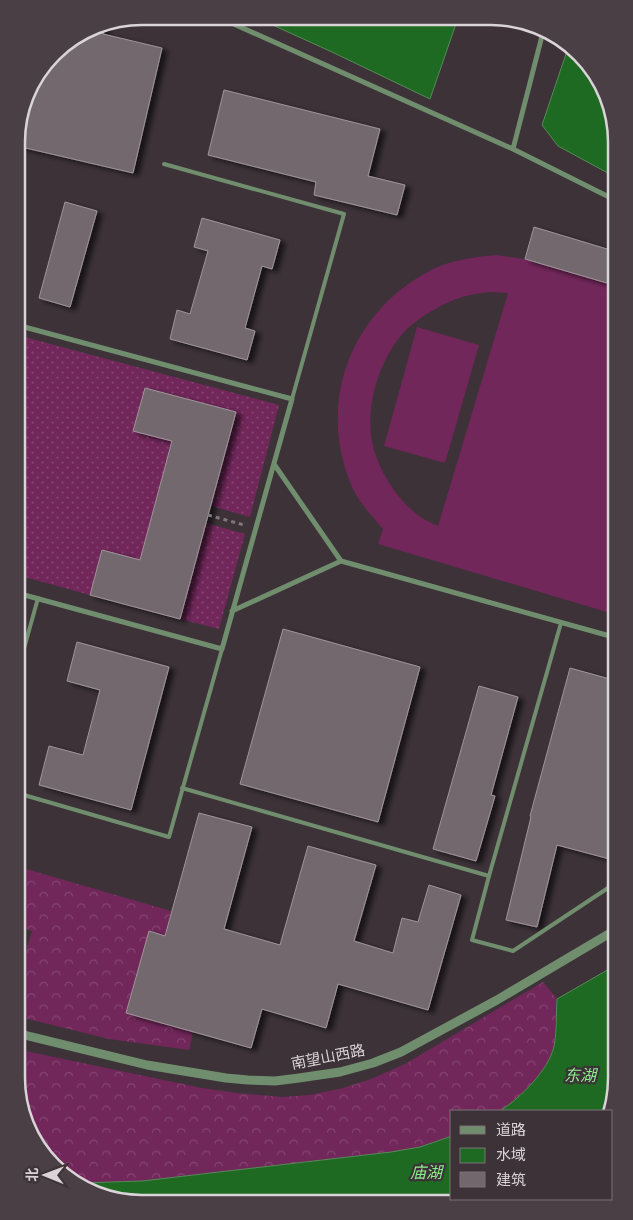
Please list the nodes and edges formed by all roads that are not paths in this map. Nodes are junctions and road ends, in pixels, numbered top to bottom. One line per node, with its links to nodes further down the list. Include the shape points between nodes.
1 (236, 25): 3 (street)
2 (542, 37): 3 (street)
3 (513, 149): 5 (street)
4 (164, 164): 7 (lane, via 344,214)
5 (608, 196)
6 (25, 327): 7 (street)
7 (292, 399): 8 (street)
8 (274, 464): 9 (street); 12 (street)
9 (341, 561): 12 (street); 13 (street)
10 (25, 595): 11 (street)
11 (38, 598): 15 (lane); 16 (street)
12 (232, 611): 16 (street)
13 (560, 622): 14 (street); 19 (lane)
14 (608, 635)
15 (25, 645)
16 (222, 649): 17 (lane)
17 (182, 788): 18 (lane, via 169,837); 19 (lane)
18 (25, 796)
19 (489, 876): 20 (lane, via 472,940 513,951)
20 (608, 887)
21 (608, 934): 22 (street, 南望山西路, via 401,1052 340,1072 275,1081 226,1078 147,1065)
22 (25, 1035)

